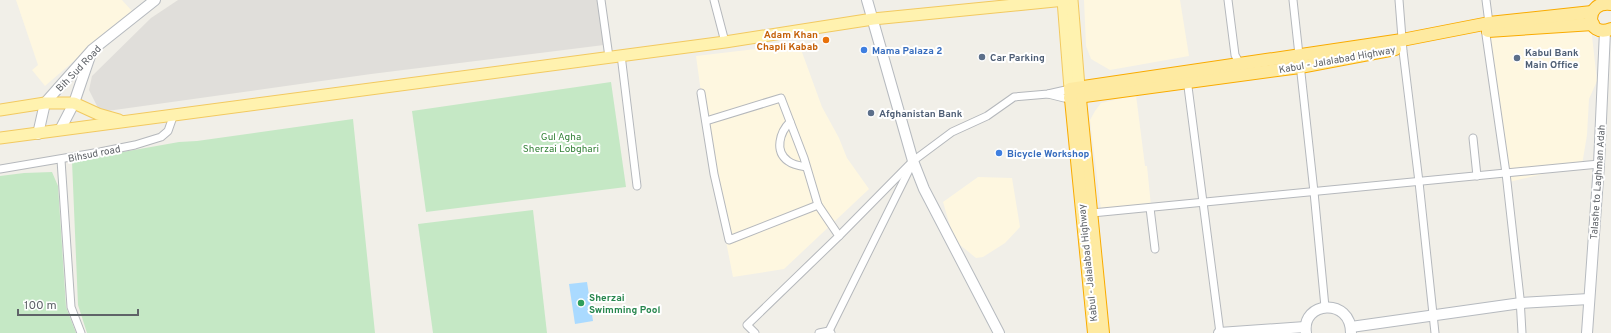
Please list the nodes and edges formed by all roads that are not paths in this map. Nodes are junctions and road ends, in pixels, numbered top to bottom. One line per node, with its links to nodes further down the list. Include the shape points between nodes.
1 (155, 0): 19 (main road, Bih Sud Road)
2 (601, 0): 21 (street)
3 (714, 0): 17 (street)
4 (867, 0): 13 (main road)
5 (1064, 0): 13 (main road); 26 (main road)
6 (1072, 0): 26 (main road)
7 (1228, 0): 23 (street, via 1235,55)
8 (1293, 0): 22 (street)
9 (1399, 0): 18 (street)
10 (1486, 0): 15 (street)
11 (1611, 4): 12 (highway, Kabul - Jalalabad Highway)
12 (1596, 5): 14 (highway, via 1591,16); 15 (highway, Kabul - Jalalabad Highway)
13 (873, 19): 17 (main road); 39 (main road)
14 (1593, 24): 15 (highway, Kabul - Jalalabad Highway); 16 (highway, via 1597,28)
15 (1486, 26): 18 (highway, Kabul - Jalalabad Highway); 43 (street)
16 (1608, 30): 40 (main road, Talashe to Laghman Adah)
17 (725, 42): 20 (main road)
18 (1402, 44): 22 (highway, Kabul - Jalalabad Highway); 45 (street)
19 (92, 50): 27 (main road, Bih Sud Road); 28 (main road)
20 (621, 55): 21 (main road); 46 (street)
21 (609, 57): 30 (main road)
22 (1299, 61): 23 (highway, Kabul - Jalalabad Highway); 24 (highway, Kabul - Jalalabad Highway); 47 (street)
23 (1240, 64): 24 (highway, Kabul - Jalalabad Highway)
24 (1187, 77): 26 (highway, Kabul - Jalalabad Highway); 48 (street)
25 (701, 93): 31 (street)
26 (1075, 93): 39 (street, via 1064,98 1048,94 1014,97 987,116 952,132); 51 (highway, Kabul - Jalalabad Highway); 65 (highway, Kabul - Jalalabad Highway)
27 (45, 103): 28 (main road); 29 (main road); 35 (main road, Bih Sud Road)
28 (74, 103): 32 (main road); 34 (main road)
29 (0, 110)
30 (174, 114): 32 (main road); 38 (street, Bihsud road, via 168,131 162,137)
31 (706, 121): 33 (street, via 781,98); 49 (street, via 714,174 729,240)
32 (123, 122): 34 (main road)
33 (790, 122): 41 (street); 41 (street, via 780,135 781,152 787,161)
34 (60, 130): 35 (main road)
35 (38, 134): 36 (main road)
36 (0, 138)
37 (1473, 138): 44 (street)
38 (61, 160): 42 (street, Bihsud road); 61 (street, via 71,307)
39 (913, 161): 52 (street); 60 (street); 64 (main road, via 924,189)
40 (1599, 164): 43 (street); 54 (main road, Talashe to Laghman Adah)
41 (806, 167): 49 (street)
42 (0, 169)
43 (1506, 173): 44 (street); 55 (street)
44 (1477, 176): 45 (street)
45 (1419, 182): 47 (street); 57 (street)
46 (638, 186)
47 (1314, 192): 48 (street); 56 (street)
48 (1204, 202): 50 (street); 67 (street)
49 (818, 205): 52 (street)
50 (1150, 208): 51 (street); 53 (street)
51 (1092, 213): 66 (highway, Kabul - Jalalabad Highway)
52 (839, 236): 62 (street, via 747,325)
53 (1155, 249)
54 (1589, 299): 55 (main road); 70 (main road, Talashe to Laghman Adah)
55 (1521, 303): 57 (main road); 69 (street)
56 (1325, 307): 58 (main road, via 1311,314); 59 (main road, via 1342,312 1348,318)
57 (1433, 316): 59 (main road); 68 (street)
58 (1305, 330): 67 (main road)
59 (1351, 330)
60 (830, 332): 63 (street)
61 (81, 333)
62 (755, 333)
63 (819, 333)
64 (999, 333)
65 (1094, 333)
66 (1104, 333)
67 (1220, 333)
68 (1435, 333)
69 (1522, 333)
70 (1587, 333)

